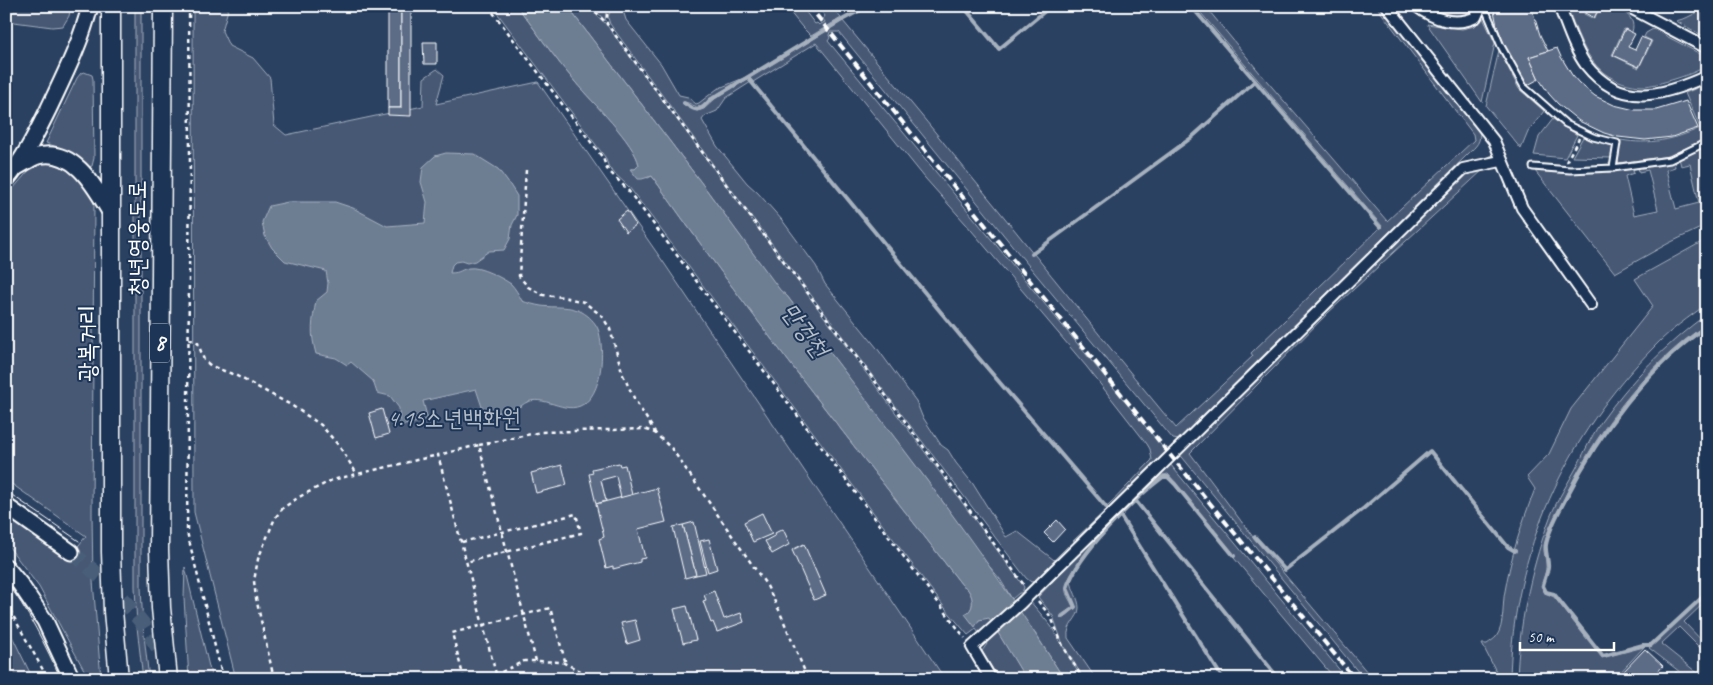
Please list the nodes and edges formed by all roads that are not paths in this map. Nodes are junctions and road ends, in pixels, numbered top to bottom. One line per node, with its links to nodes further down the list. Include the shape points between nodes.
1 (90, 6): 13 (main road, via 77,48)
2 (111, 6): 17 (highway, 광복거리)
3 (163, 6): 24 (highway, 청년영웅도로 / 8, via 159,550 160,608)
4 (1387, 6): 12 (street, via 1494,141)
5 (1416, 6): 6 (street, via 1443,20 1459,22 1476,17)
6 (1483, 6): 15 (lane, via 1524,87 1566,124 1617,143)
7 (1559, 6): 10 (street, via 1586,65 1608,85 1623,93 1639,96 1659,94)
8 (1628, 6): 9 (street)
9 (1707, 48)
10 (1707, 76)
11 (1707, 142): 15 (lane, via 1670,160)
12 (1501, 160): 18 (street, via 1522,208); 25 (street, via 1463,169 1021,603 975,644)
13 (17, 167): 16 (main road); 17 (main road, via 38,156 56,156 73,163 90,178)
14 (1533, 167): 15 (lane, via 1562,170)
15 (1613, 168)
16 (6, 180)
17 (110, 212): 23 (highway, 광복거리, via 111,552)
18 (1591, 305)
19 (6, 506): 20 (main road)
20 (71, 552)
21 (6, 567): 22 (main road, via 45,622)
22 (72, 679)
23 (119, 679)
24 (168, 679)
25 (991, 679)

